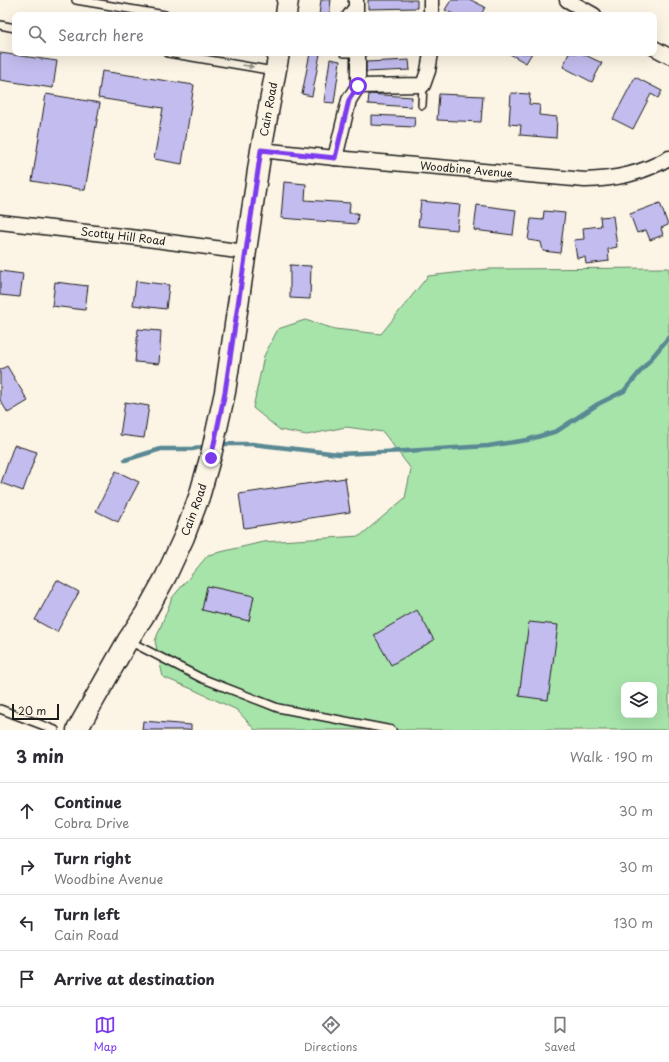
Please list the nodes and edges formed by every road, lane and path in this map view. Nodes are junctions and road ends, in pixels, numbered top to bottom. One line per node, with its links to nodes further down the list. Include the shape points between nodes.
1 (76, 0): 5 (lane)
2 (288, 0): 6 (main road)
3 (431, 0): 7 (street)
4 (567, 0): 8 (street)
5 (147, 12)
6 (286, 12)
7 (431, 12)
8 (589, 12)
9 (0, 25): 10 (lane)
10 (12, 27)
11 (657, 50): 15 (street)
12 (204, 56): 16 (lane, one-way to 16)
13 (358, 56): 18 (street)
14 (431, 56): 17 (street)
15 (669, 56)
16 (277, 62): 20 (main road, Cain Road)
17 (423, 85): 18 (street); 19 (lane)
18 (358, 86): 21 (street, via 349,100)
19 (422, 105)
20 (261, 150): 21 (street, Woodbine Avenue); 24 (main road, Cain Road)
21 (335, 158): 22 (street, Woodbine Avenue, via 585,180 628,175)
22 (669, 158)
23 (0, 222): 24 (street, Scotty Hill Road)
24 (245, 252): 25 (main road, Cain Road, via 225,392 212,455 200,496 166,576)
25 (128, 640): 28 (main road, Cain Road); 29 (lane, via 201,678 278,708)
26 (0, 709): 27 (lane)
27 (55, 730)
28 (77, 730)
29 (392, 730)

